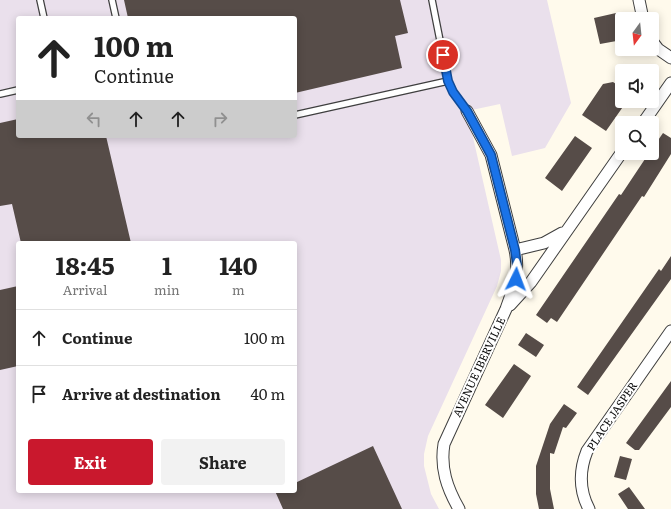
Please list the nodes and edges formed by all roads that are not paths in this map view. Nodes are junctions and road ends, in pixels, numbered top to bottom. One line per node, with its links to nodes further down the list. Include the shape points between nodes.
1 (40, 0): 6 (lane)
2 (112, 0): 7 (lane)
3 (432, 0): 10 (lane)
4 (639, 0): 5 (street)
5 (642, 12)
6 (44, 16)
7 (116, 16)
8 (659, 50): 9 (street)
9 (671, 58)
10 (448, 81): 14 (lane); 15 (lane)
11 (671, 83): 16 (street)
12 (16, 90): 13 (lane)
13 (0, 94)
14 (467, 111): 19 (street, AVENUE IBERVILLE, via 491,155)
15 (297, 115)
16 (648, 116)
17 (616, 160): 18 (street)
18 (568, 227): 19 (street, via 550,241); 20 (street, via 530,282)
19 (515, 250): 20 (street, AVENUE IBERVILLE, via 516,279)
20 (506, 310): 22 (street, AVENUE IBERVILLE, via 444,444 444,472 449,490)
21 (671, 331): 23 (street, PLACE JASPER, via 587,451 581,474)
22 (459, 509)
23 (589, 509)

